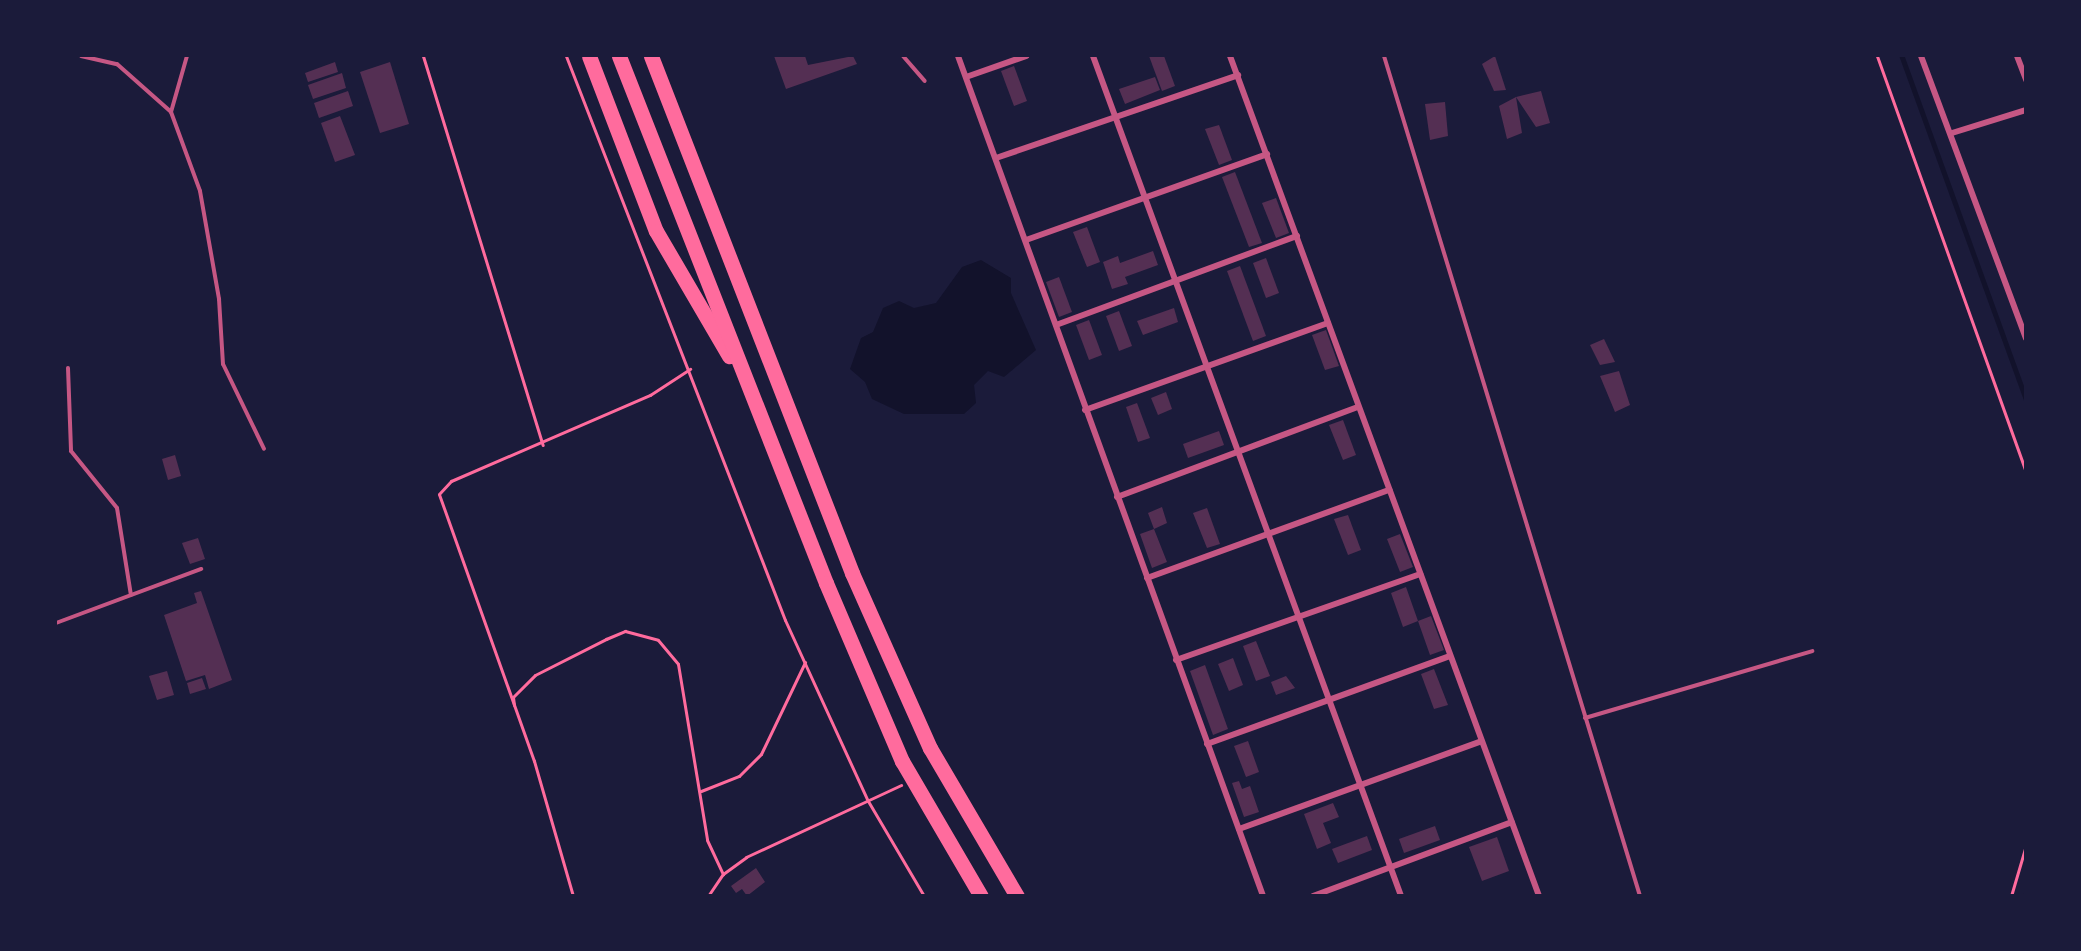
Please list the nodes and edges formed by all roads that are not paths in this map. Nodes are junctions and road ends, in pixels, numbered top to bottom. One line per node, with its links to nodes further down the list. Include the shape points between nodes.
1 (81, 56): 19 (lane, via 117,64)
2 (187, 56): 19 (lane)
3 (589, 56): 33 (highway, via 661,241)
4 (619, 56): 33 (highway)
5 (651, 56): 59 (highway, via 852,573 930,748)
6 (903, 56): 17 (lane)
7 (958, 56): 15 (street)
8 (1026, 56): 15 (street)
9 (1093, 56): 20 (street)
10 (1230, 56): 14 (street)
11 (1384, 56): 51 (lane)
12 (1921, 56): 21 (street)
13 (2017, 56): 16 (street)
14 (1238, 75): 20 (street); 22 (street)
15 (966, 77): 23 (street)
16 (2025, 80)
17 (925, 81)
18 (2025, 110): 21 (street)
19 (171, 112): 36 (lane, via 200,191 219,299 223,364)
20 (1116, 117): 23 (street); 24 (street)
21 (1952, 133): 30 (street)
22 (1267, 154): 24 (street); 25 (street)
23 (996, 158): 26 (street)
24 (1145, 198): 26 (street); 27 (street)
25 (1297, 236): 27 (street); 28 (street)
26 (1026, 240): 29 (street)
27 (1176, 281): 29 (street); 31 (street)
28 (1328, 323): 31 (street); 34 (street)
29 (1056, 325): 35 (street)
30 (2025, 338)
31 (1207, 366): 35 (street); 37 (street)
32 (68, 368): 44 (lane, via 71,451 117,508)
33 (748, 387): 58 (highway, via 826,583 913,779)
34 (1358, 407): 37 (street); 38 (street)
35 (1085, 410): 39 (street)
36 (264, 449)
37 (1238, 452): 39 (street); 40 (street)
38 (1389, 490): 40 (street); 42 (street)
39 (1117, 497): 43 (street)
40 (1268, 534): 43 (street); 45 (street)
41 (201, 569): 44 (lane)
42 (1420, 574): 45 (street); 48 (street)
43 (1146, 578): 49 (street)
44 (131, 595): 46 (lane)
45 (1299, 616): 49 (street); 50 (street)
46 (56, 623)
47 (1812, 651): 51 (lane)
48 (1450, 656): 50 (street); 52 (street)
49 (1176, 660): 53 (street)
50 (1329, 700): 53 (street); 54 (street)
51 (1585, 718): 64 (lane)
52 (1482, 741): 54 (street); 55 (street)
53 (1207, 744): 56 (street)
54 (1360, 784): 56 (street); 57 (street)
55 (1512, 822): 57 (street); 63 (street)
56 (1239, 829): 60 (street)
57 (1391, 867): 61 (street); 62 (street)
58 (981, 896)
59 (1017, 896)
60 (1263, 896)
61 (1313, 896)
62 (1401, 896)
63 (1539, 896)
64 (1640, 896)

